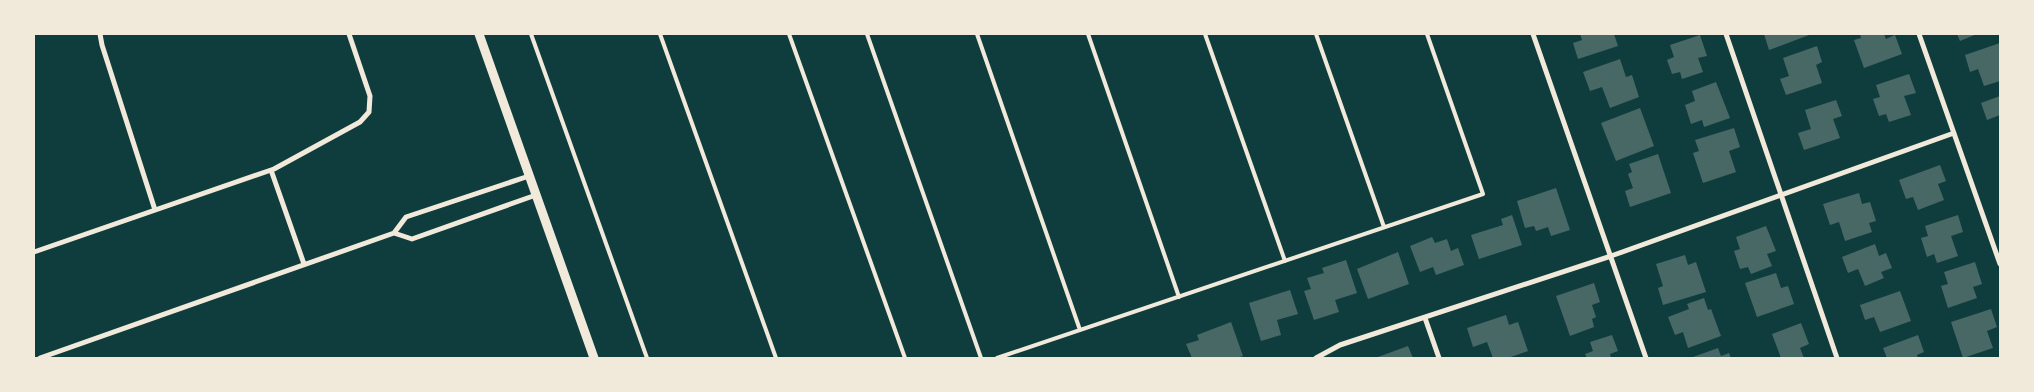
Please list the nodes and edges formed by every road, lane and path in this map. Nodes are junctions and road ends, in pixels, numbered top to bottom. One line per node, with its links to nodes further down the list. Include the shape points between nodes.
1 (100, 34): 21 (street)
2 (349, 34): 17 (street, via 370,96 369,112 360,122)
3 (479, 34): 18 (street)
4 (531, 34): 34 (lane)
5 (660, 34): 35 (lane)
6 (789, 34): 36 (lane)
7 (867, 34): 37 (lane)
8 (977, 34): 31 (lane)
9 (1088, 34): 29 (lane)
10 (1205, 34): 26 (lane)
11 (1316, 34): 22 (lane)
12 (1428, 34): 22 (lane, via 1483,194)
13 (1533, 34): 25 (street)
14 (1726, 34): 20 (street)
15 (1919, 34): 16 (street)
16 (1954, 133): 20 (street); 28 (street)
17 (271, 170): 21 (street); 27 (street)
18 (530, 176): 19 (street); 23 (street, via 406,217)
19 (536, 195): 23 (street, via 412,239); 33 (street)
20 (1781, 196): 25 (street); 42 (street)
21 (155, 210): 24 (street)
22 (1384, 227): 26 (lane)
23 (394, 233): 27 (street)
24 (34, 252)
25 (1611, 256): 30 (street); 41 (street)
26 (1285, 261): 29 (lane)
27 (304, 264): 32 (street)
28 (2000, 264)
29 (1179, 297): 31 (lane)
30 (1425, 318): 39 (street, via 1340,344); 40 (street)
31 (1080, 330): 38 (lane)
32 (40, 358)
33 (594, 358)
34 (647, 358)
35 (776, 358)
36 (905, 358)
37 (981, 358)
38 (997, 358)
39 (1316, 358)
40 (1439, 358)
41 (1646, 358)
42 (1837, 358)

